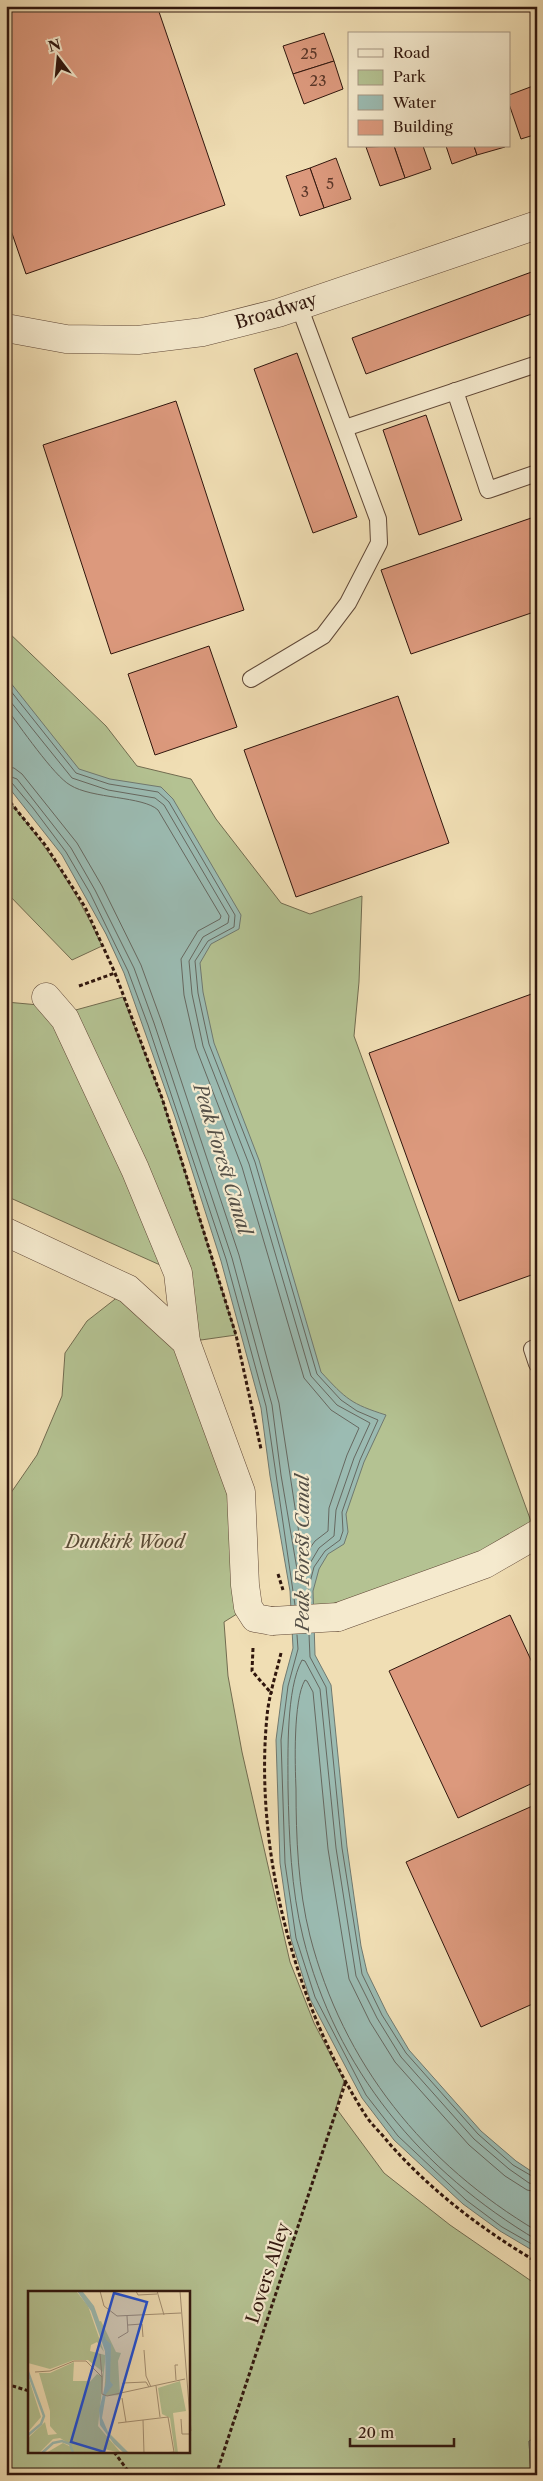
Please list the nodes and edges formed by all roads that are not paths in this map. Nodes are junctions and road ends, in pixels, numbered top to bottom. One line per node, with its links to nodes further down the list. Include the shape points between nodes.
1 (537, 225): 2 (street, Broadway)
2 (299, 306): 3 (street, Broadway, via 203,332 138,340 66,339); 6 (lane)
3 (6, 328)
4 (537, 364): 5 (lane)
5 (455, 391): 6 (lane); 7 (lane, via 488,490)
6 (345, 428): 8 (lane, via 378,519 379,543 348,603 323,636)
7 (537, 473)
8 (251, 679)
9 (46, 997): 11 (street, via 65,1019 135,1169 178,1273)
10 (6, 1232): 11 (street, via 128,1289)
11 (186, 1342): 14 (street, bridge, via 241,1492 248,1607 264,1620 338,1617 486,1564)
12 (537, 1347): 13 (lane, via 532,1349)
13 (537, 1364)
14 (537, 1534)

